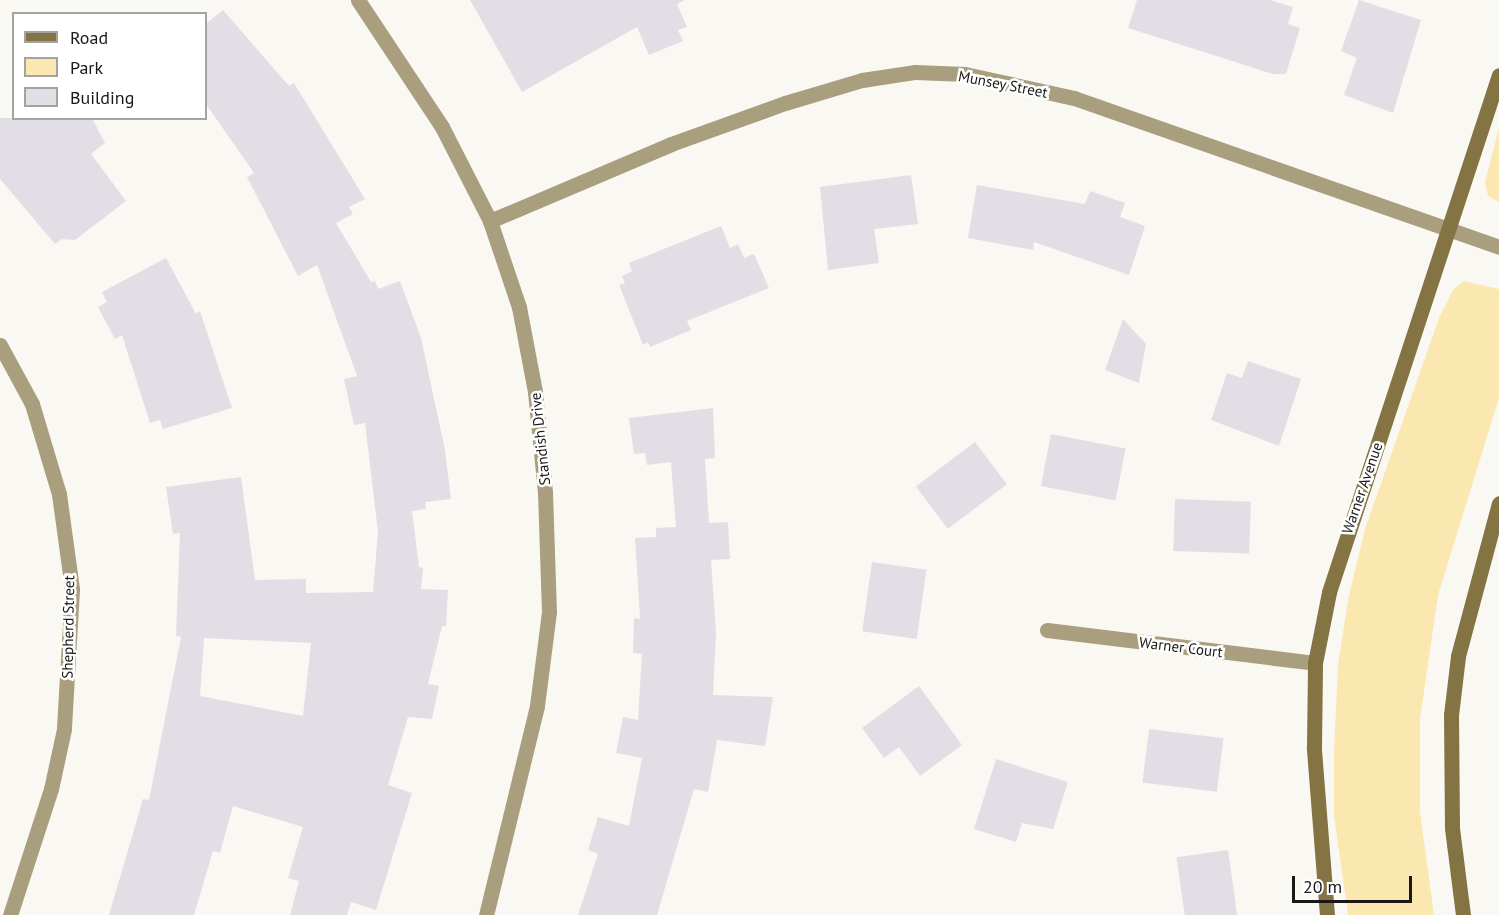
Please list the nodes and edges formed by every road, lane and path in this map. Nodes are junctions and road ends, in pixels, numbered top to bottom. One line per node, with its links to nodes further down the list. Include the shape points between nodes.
1 (358, 0): 3 (street, Standish Drive, via 442,127)
2 (1499, 75): 4 (street, Warner Avenue)
3 (490, 221): 4 (street, Munsey Street, via 670,144 785,103 862,80 915,72 965,74 1074,98); 11 (street, Standish Drive, via 519,307 535,392 545,492 549,612 537,706)
4 (1447, 231): 5 (street, Munsey Street); 9 (street, Warner Avenue, via 1354,507)
5 (1499, 247)
6 (0, 345): 10 (street, Shepherd Street, via 32,404 59,494 72,589 64,729 51,789)
7 (1499, 503): 13 (street, via 1458,656 1451,715 1452,828)
8 (1047, 630): 9 (street, Warner Court)
9 (1315, 663): 12 (street, Warner Avenue, via 1318,843)
10 (10, 915)
11 (486, 915)
12 (1327, 915)
13 (1463, 915)

